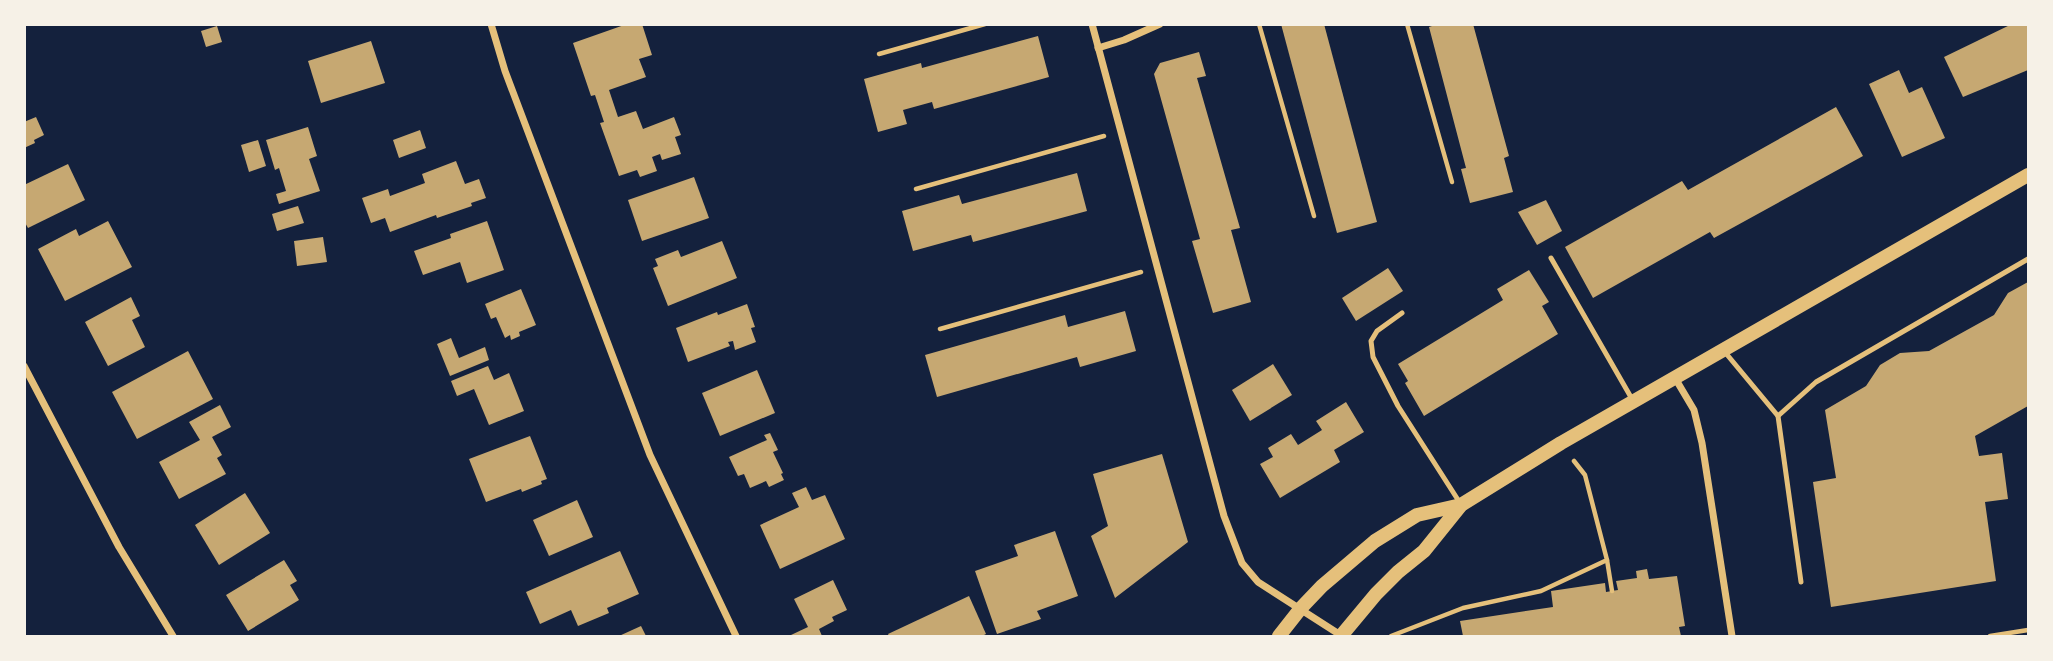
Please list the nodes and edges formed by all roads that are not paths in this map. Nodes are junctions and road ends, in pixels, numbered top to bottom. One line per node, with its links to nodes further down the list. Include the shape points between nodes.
1 (491, 24): 18 (street, via 650,454)
2 (1092, 24): 4 (street)
3 (1160, 24): 4 (street)
4 (1098, 48): 16 (street, via 1224,516 1242,563 1258,582)
5 (2028, 175): 9 (main road)
6 (1551, 258): 12 (lane)
7 (2028, 260): 13 (lane, via 1816,382)
8 (1402, 313): 14 (lane, via 1377,331 1371,341 1373,357 1398,406)
9 (1724, 351): 11 (main road); 13 (lane)
10 (24, 366): 17 (street, via 119,547)
11 (1675, 378): 12 (main road); 21 (street, via 1694,410 1702,443)
12 (1634, 402): 14 (main road)
13 (1778, 416): 15 (lane)
14 (1461, 505): 16 (main road, via 1417,515 1376,541); 20 (main road, via 1424,551 1376,594)
15 (1801, 582)
16 (1301, 608): 19 (main road); 20 (street)
17 (173, 636)
18 (736, 636)
19 (1279, 636)
20 (1342, 636)
21 (1732, 636)

